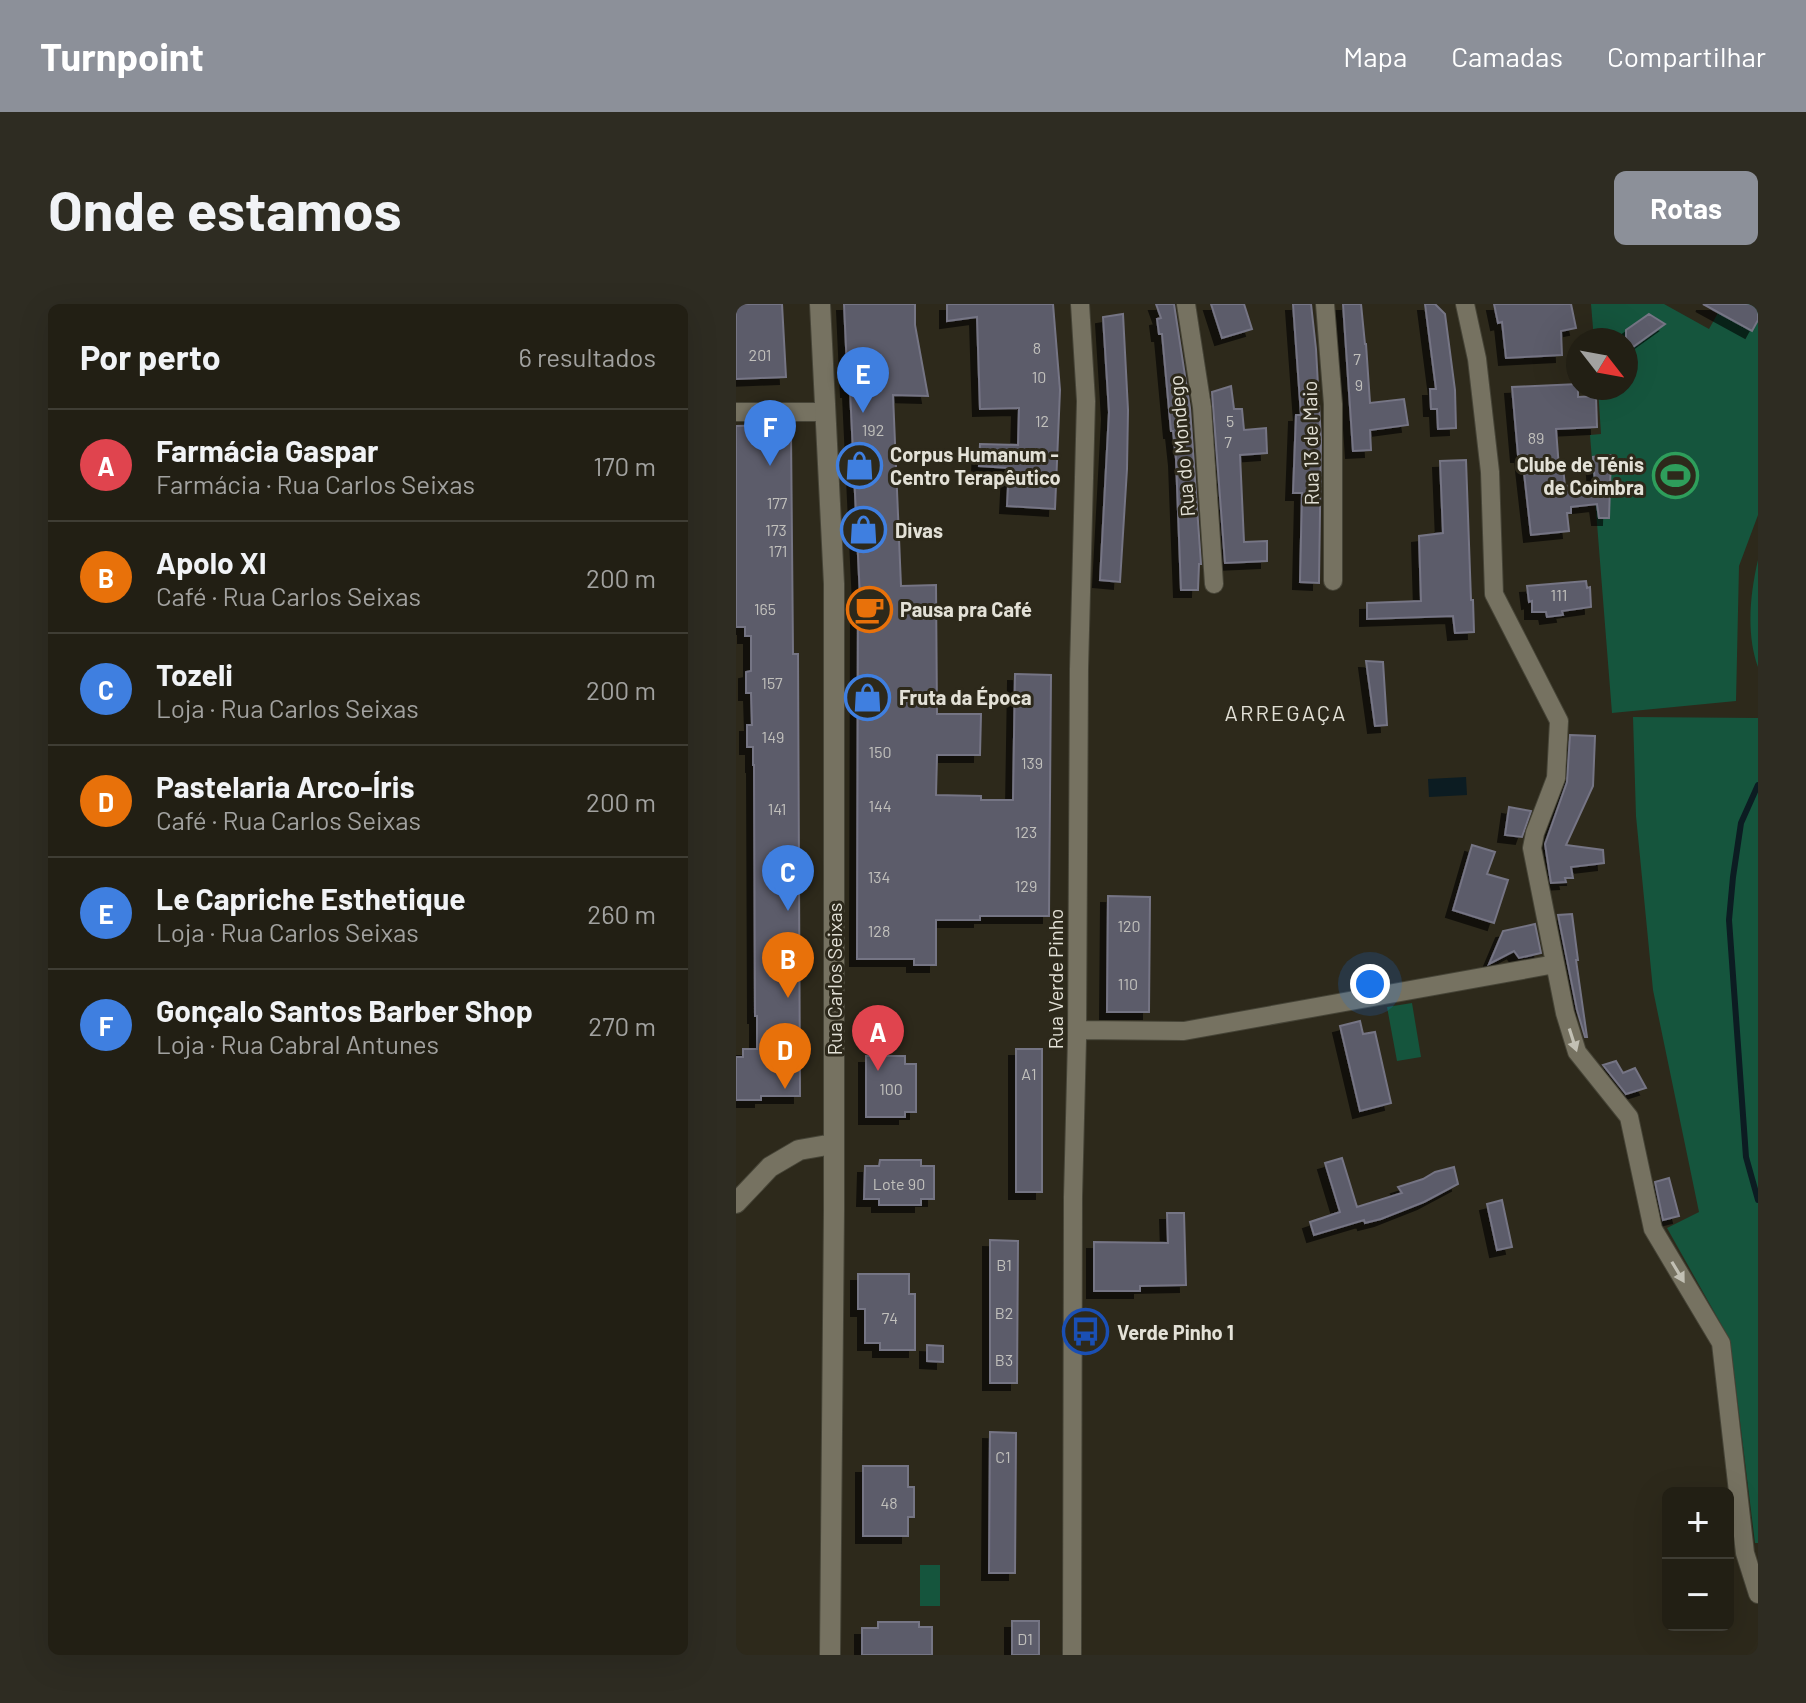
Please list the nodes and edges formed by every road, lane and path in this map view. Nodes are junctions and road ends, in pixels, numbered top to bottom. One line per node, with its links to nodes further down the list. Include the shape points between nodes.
1 (820, 304): 7 (street, Rua Carlos Seixas)
2 (1080, 304): 11 (street, Rua Verde Pinho, via 1086,401)
3 (1186, 304): 9 (street, Rua do Mondego, via 1202,407)
4 (1325, 304): 8 (street, Rua 13 de Maio, via 1333,404)
5 (1465, 304): 10 (street, via 1490,472 1494,594 1559,721 1556,778 1532,848)
6 (736, 412): 7 (street)
7 (826, 412): 12 (street, Rua Carlos Seixas, via 834,584)
8 (1333, 581)
9 (1214, 584)
10 (1555, 964): 11 (street, via 1184,1031); 14 (street, one-way to 14, via 1577,1052 1629,1117 1653,1229 1721,1343 1745,1553)
11 (1077, 1030): 16 (street, Rua Verde Pinho)
12 (833, 1144): 13 (street, via 799,1150 770,1167); 15 (street, Rua Carlos Seixas)
13 (736, 1203)
14 (1758, 1594)
15 (830, 1655)
16 (1072, 1655)

